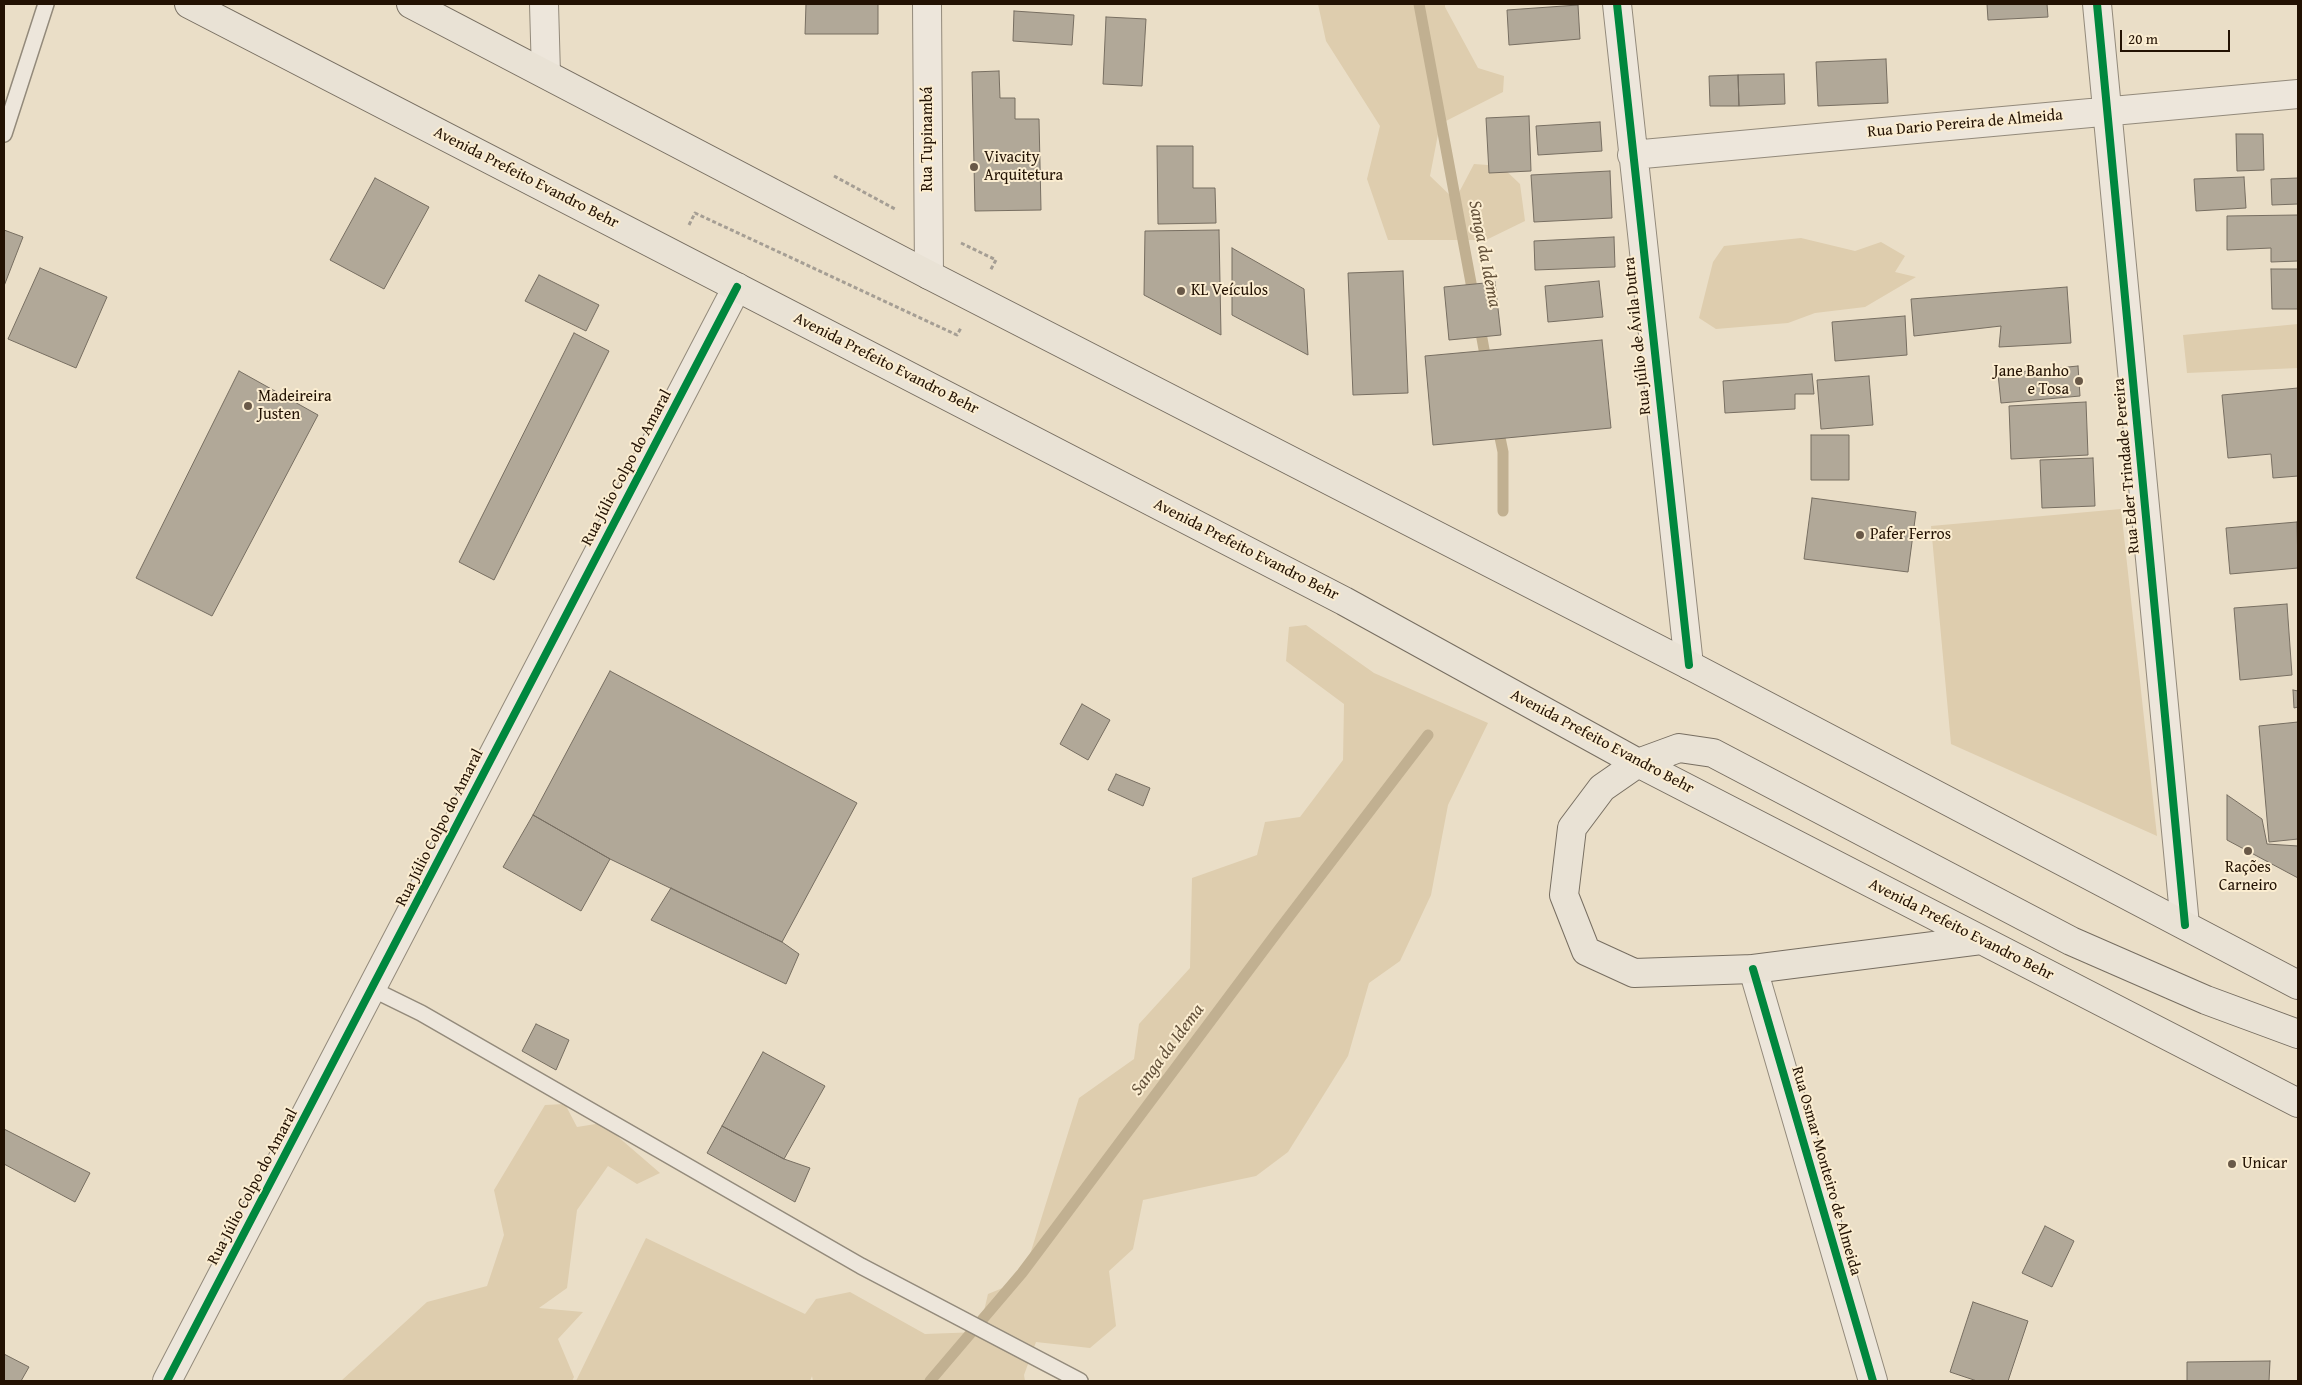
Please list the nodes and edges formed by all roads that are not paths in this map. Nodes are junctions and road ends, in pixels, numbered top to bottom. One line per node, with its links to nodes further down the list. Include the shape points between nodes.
1 (46, 4): 11 (lane)
2 (190, 4): 14 (highway, Avenida Prefeito Evandro Behr)
3 (411, 4): 8 (highway)
4 (544, 4): 8 (street)
5 (927, 4): 13 (street, Rua Tupinambá)
6 (1617, 4): 12 (street, Rua Júlio de Ávila Dutra)
7 (2097, 4): 10 (street, Rua Eder Trindade Pereira)
8 (546, 74): 13 (highway)
9 (2298, 94): 10 (street, Rua Dario Pereira de Almeida)
10 (2107, 111): 12 (street, Rua Dario Pereira de Almeida); 17 (street, Rua Eder Trindade Pereira)
11 (4, 134)
12 (1632, 155): 15 (street, Rua Júlio de Ávila Dutra)
13 (928, 275): 15 (highway)
14 (737, 287): 16 (highway, Avenida Prefeito Evandro Behr, via 1344,601); 21 (street, Rua Júlio Colpo do Amaral)
15 (1689, 665): 17 (highway)
16 (1638, 763): 18 (highway, Avenida Prefeito Evandro Behr); 19 (highway, via 1602,788 1572,828 1564,895 1586,951 1634,973); 22 (highway, via 1679,748 1713,753 2071,941 2206,1000)
17 (2185, 925): 20 (highway)
18 (1981, 940): 19 (highway); 23 (highway, Avenida Prefeito Evandro Behr)
19 (1753, 969): 26 (street, Rua Osmar Monteiro de Almeida)
20 (2298, 985)
21 (372, 989): 24 (street, Rua Júlio Colpo do Amaral); 25 (lane, via 421,1013 862,1266)
22 (2298, 1034)
23 (2298, 1103)
24 (167, 1381)
25 (1080, 1381)
26 (1873, 1381)

